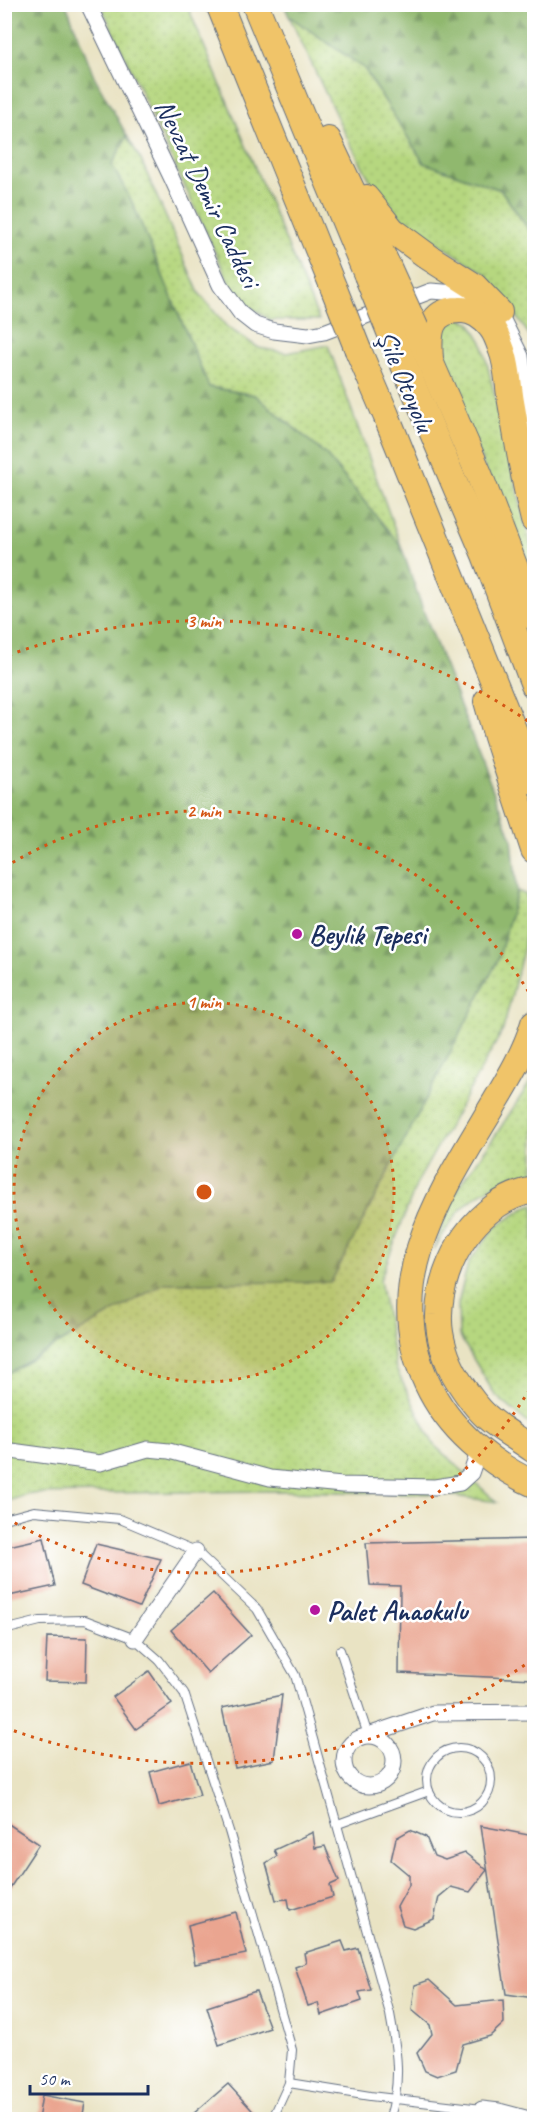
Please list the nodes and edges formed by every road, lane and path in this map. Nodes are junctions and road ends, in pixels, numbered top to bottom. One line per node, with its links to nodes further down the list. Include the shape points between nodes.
1 (88, 4): 6 (street, Nevzat Demir Caddesi, via 220,285 241,314 255,325 293,335 324,332 430,291 469,294)
2 (219, 4): 11 (highway, Şile Otoyolu, bridge)
3 (256, 4): 4 (highway); 5 (highway, Şile Otoyolu)
4 (330, 144): 5 (highway); 6 (highway, via 392,230 474,286)
5 (377, 270): 7 (highway, bridge, via 416,329); 10 (highway, Şile Otoyolu, bridge, via 392,337)
6 (499, 312): 8 (street, via 521,356)
7 (430, 362): 9 (highway, via 429,341 441,313 465,309 492,327 503,351); 12 (highway, via 479,474)
8 (534, 453)
9 (534, 520)
10 (485, 555): 13 (highway); 14 (highway, Şile Otoyolu)
11 (460, 596): 15 (highway, Şile Otoyolu); 16 (highway, via 497,736)
12 (534, 617)
13 (534, 643)
14 (534, 685)
15 (534, 781)
16 (534, 850)
17 (534, 1023): 20 (highway, via 511,1075 435,1207 418,1251 410,1294 410,1329 418,1365 434,1399)
18 (534, 1190): 21 (highway, via 503,1201 475,1222 445,1277 439,1314 444,1350 457,1379 485,1415)
19 (4, 1450): 20 (street, via 100,1463 148,1449 270,1478 342,1485 435,1487 460,1483 471,1473)
20 (479, 1450): 22 (highway)
21 (534, 1450)
22 (534, 1484)
23 (4, 1519): 24 (lane, via 34,1511 120,1519)
24 (196, 1551): 26 (street); 31 (lane, via 257,1609 295,1675)
25 (4, 1630): 26 (lane, via 40,1621 85,1620)
26 (135, 1639): 32 (lane, via 159,1660 184,1693 229,1831 292,2050)
27 (340, 1650): 29 (lane)
28 (534, 1712): 29 (street, via 433,1713)
29 (368, 1735)
30 (429, 1791): 30 (lane, via 443,1808 464,1812 475,1808 489,1791 489,1770 468,1749 448,1750 428,1771); 31 (lane)
31 (338, 1824): 33 (lane, via 390,2014 398,2058)
32 (289, 2083): 33 (lane); 35 (lane)
33 (396, 2099): 34 (lane); 36 (lane)
34 (482, 2109): 37 (street)
35 (272, 2120)
36 (389, 2120)
37 (534, 2120)

